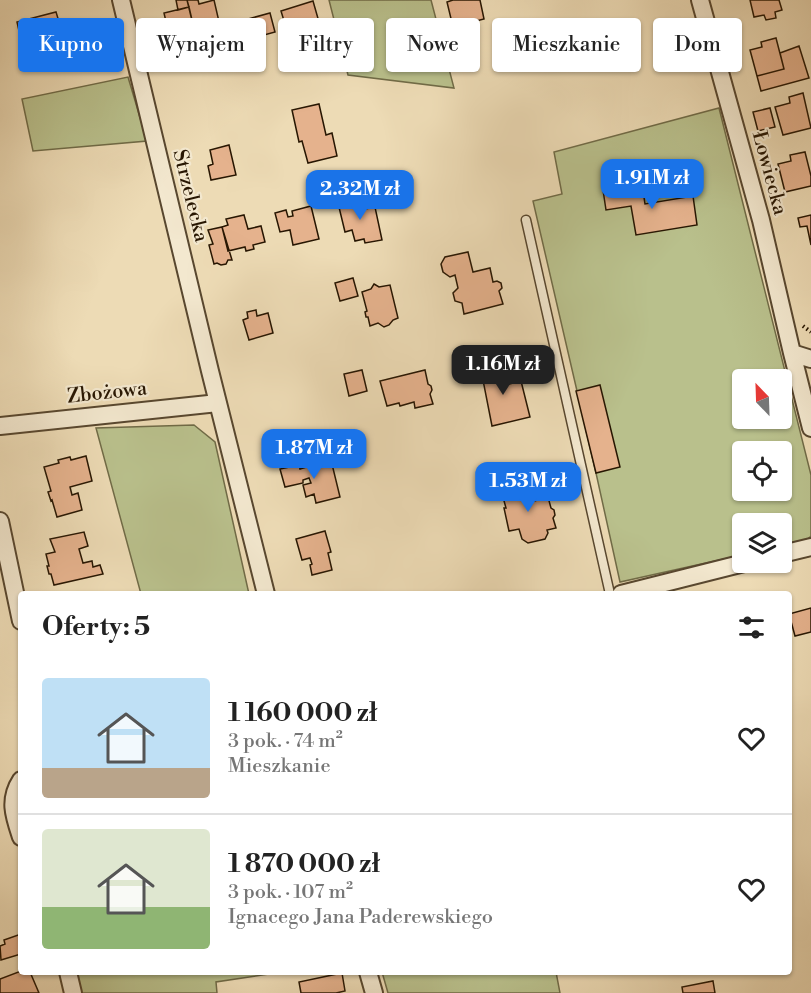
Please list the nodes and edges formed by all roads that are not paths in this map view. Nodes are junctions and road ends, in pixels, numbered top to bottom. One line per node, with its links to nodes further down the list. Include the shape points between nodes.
1 (121, 0): 6 (street, Strzelecka)
2 (700, 0): 4 (street, Łowiecka, via 761,220)
3 (526, 220): 14 (lane)
4 (792, 353): 5 (street); 8 (street, Łowiecka)
5 (811, 358)
6 (218, 403): 7 (street, Zbożowa); 13 (street, Strzelecka)
7 (0, 426)
8 (811, 428)
9 (0, 521): 16 (street)
10 (811, 547): 11 (street)
11 (792, 552)
12 (732, 566): 15 (street)
13 (265, 591)
14 (609, 591)
15 (633, 591)
16 (18, 607)
17 (18, 785): 18 (street, via 13,815)
18 (18, 829)
19 (69, 975): 21 (street)
20 (369, 975): 22 (street)
21 (73, 993)
22 (374, 993)

